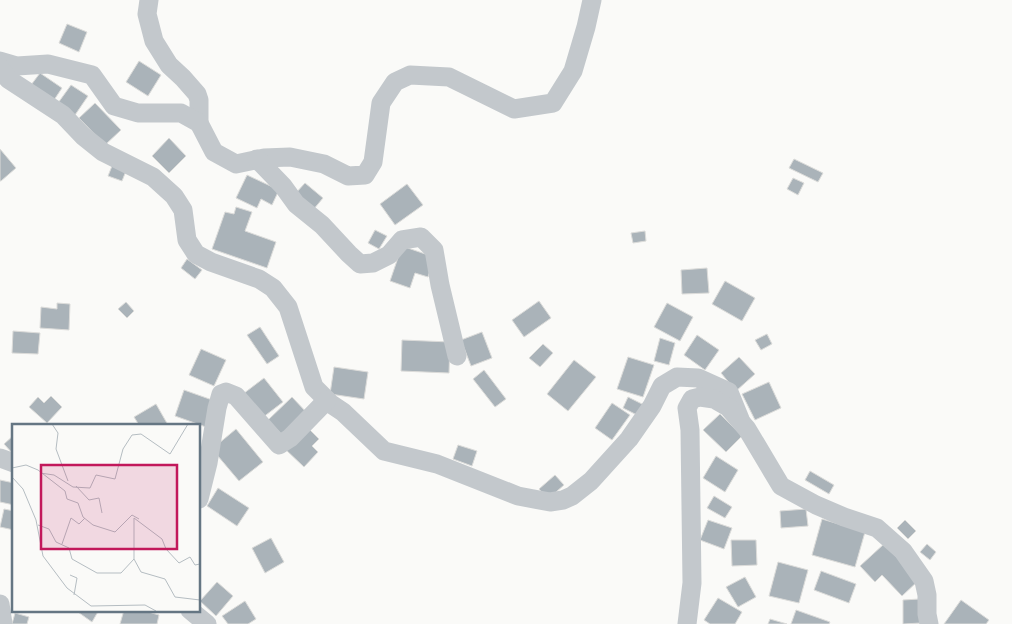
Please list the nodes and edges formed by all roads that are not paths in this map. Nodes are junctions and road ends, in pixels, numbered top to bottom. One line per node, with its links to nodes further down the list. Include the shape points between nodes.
1 (149, 0): 5 (street, via 147,14 154,41 169,66 197,94)
2 (592, 0): 6 (street, via 573,71 553,103 514,109 449,77 410,75 395,82 381,103 373,162 365,175 348,176 324,164 290,157)
3 (0, 61): 5 (street, via 17,66 48,64 92,75 114,106 138,113 181,113)
4 (0, 68): 8 (street, via 8,79 63,115 103,152 153,178 174,196 183,210 187,240 196,254 259,279 273,288 288,307 314,387)
5 (200, 123): 6 (street, via 214,152 236,164)
6 (257, 159): 7 (street, via 296,204 360,264 373,263 389,254 402,240 421,237 434,250)
7 (457, 356)
8 (327, 400): 9 (street, via 384,451 438,464 518,496 550,502 572,496 591,481 629,439 662,386 676,377 698,378 729,392); 12 (street, via 280,445 236,396 226,392 221,394)
9 (740, 420): 17 (street, via 728,407 714,399 692,399 687,408 692,584); 18 (street, via 781,486 830,511 877,528 903,551 924,581)
10 (0, 458): 11 (street)
11 (12, 462)
12 (200, 496)
13 (0, 604): 15 (street)
14 (192, 612): 16 (street)
15 (3, 624)
16 (207, 624)
17 (687, 624)
18 (929, 624)

